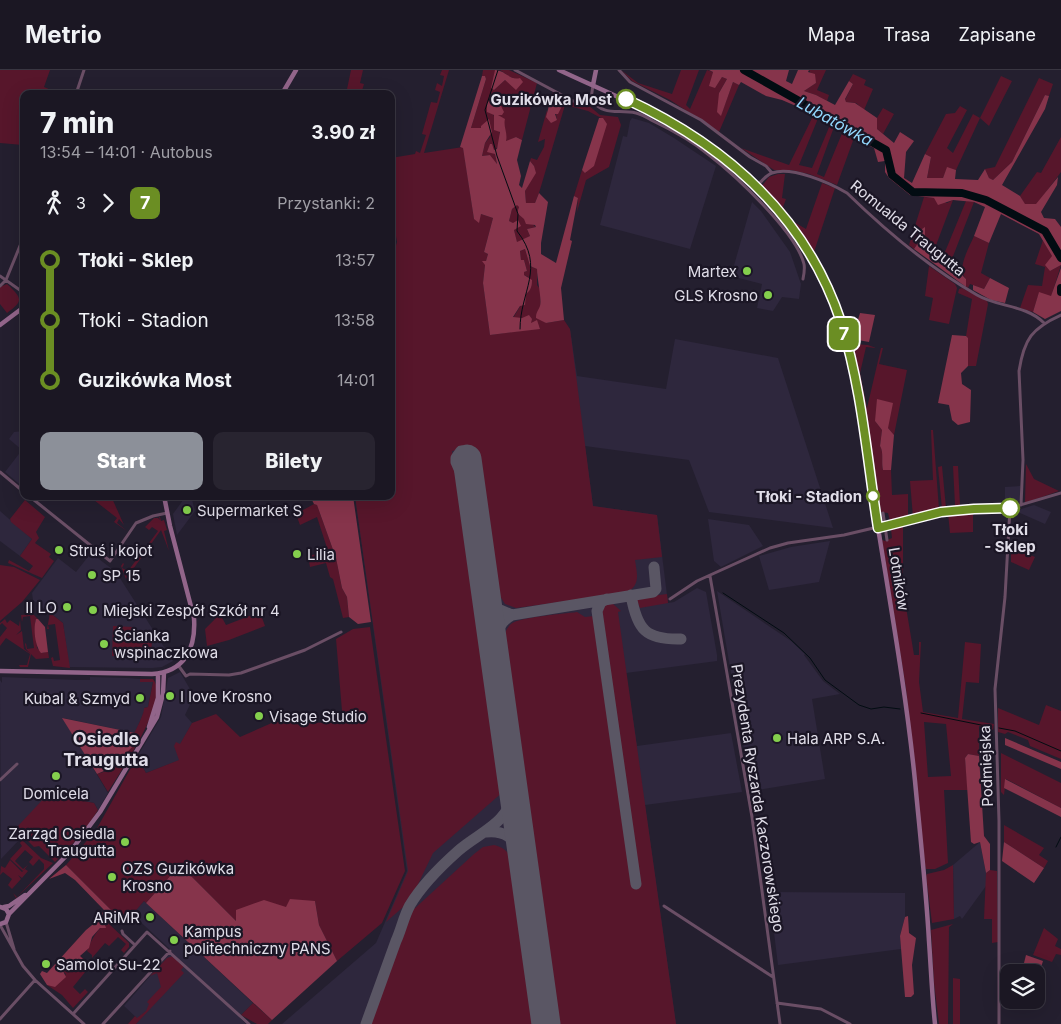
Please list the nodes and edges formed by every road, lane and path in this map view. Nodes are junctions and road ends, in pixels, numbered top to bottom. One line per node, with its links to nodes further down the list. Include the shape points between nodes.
1 (84, 70): 8 (street)
2 (296, 70): 9 (street)
3 (515, 70): 10 (street, via 573,101 582,103)
4 (559, 70): 7 (street, Lotników)
5 (596, 70): 7 (street)
6 (619, 70): 11 (street, via 630,82 701,120)
7 (593, 85): 10 (street); 12 (street, Lotników, via 654,112 683,129 708,145)
8 (77, 90)
9 (284, 90)
10 (591, 99): 15 (street, via 604,111 637,113 659,124 703,150 737,178 759,200 794,245 804,263)
11 (772, 173): 12 (street); 21 (street, Romualda Traugutta, via 800,174 838,188 959,284 980,297 1019,309)
12 (757, 186): 33 (street, Lotników, via 800,240 823,279 841,322 859,394)
13 (20, 246): 16 (street)
14 (0, 276): 16 (street)
15 (803, 279)
16 (6, 280): 17 (street); 18 (street)
17 (0, 286)
18 (20, 292)
19 (20, 310): 22 (street)
20 (1061, 315): 21 (street)
21 (1044, 323): 28 (street, via 1027,341 1019,371 1023,460)
22 (0, 325)
23 (0, 472): 24 (street)
24 (20, 489)
25 (1061, 493): 28 (street)
26 (34, 500): 30 (street, via 110,561 136,523)
27 (165, 500): 30 (street)
28 (1021, 505): 29 (street)
29 (1010, 508): 32 (street, via 941,512); 66 (street, Podmiejska, via 1006,597 995,689)
30 (167, 513): 38 (street, via 192,608 195,632 188,655)
31 (883, 513): 32 (street)
32 (885, 526): 33 (street); 34 (street)
33 (878, 528): 35 (street, via 788,543); 65 (street, Lotników, via 914,778)
34 (887, 540)
35 (710, 576): 36 (street); 55 (street, Prezydenta Ryszarda Kaczorowskiego, via 752,817)
36 (670, 599)
37 (341, 632): 38 (street, via 305,650 228,675 186,676)
38 (178, 665): 40 (street)
39 (0, 671): 41 (street)
40 (164, 672): 41 (street); 42 (street, via 161,704)
41 (158, 674): 42 (street, via 158,698)
42 (148, 730): 45 (street, via 90,827 70,852)
43 (17, 764): 44 (street)
44 (0, 780)
45 (26, 895): 47 (street); 48 (street)
46 (664, 906): 55 (street)
47 (2, 907): 48 (street)
48 (9, 914): 49 (street)
49 (6, 922): 50 (street); 54 (street)
50 (0, 924): 54 (street)
51 (122, 931): 52 (street)
52 (135, 945): 53 (street, via 147,932); 58 (street)
53 (170, 951): 61 (street); 62 (street)
54 (15, 952): 56 (street)
55 (774, 977): 57 (street, Prezydenta Ryszarda Kaczorowskiego)
56 (35, 980): 58 (street); 59 (street)
57 (777, 1004): 63 (street, Prezydenta Ryszarda Kaczorowskiego); 64 (street, via 821,1009)
58 (73, 1014): 60 (street)
59 (0, 1019)
60 (84, 1024)
61 (103, 1024)
62 (249, 1024)
63 (780, 1024)
64 (850, 1024)
65 (935, 1024)
66 (999, 1024)

